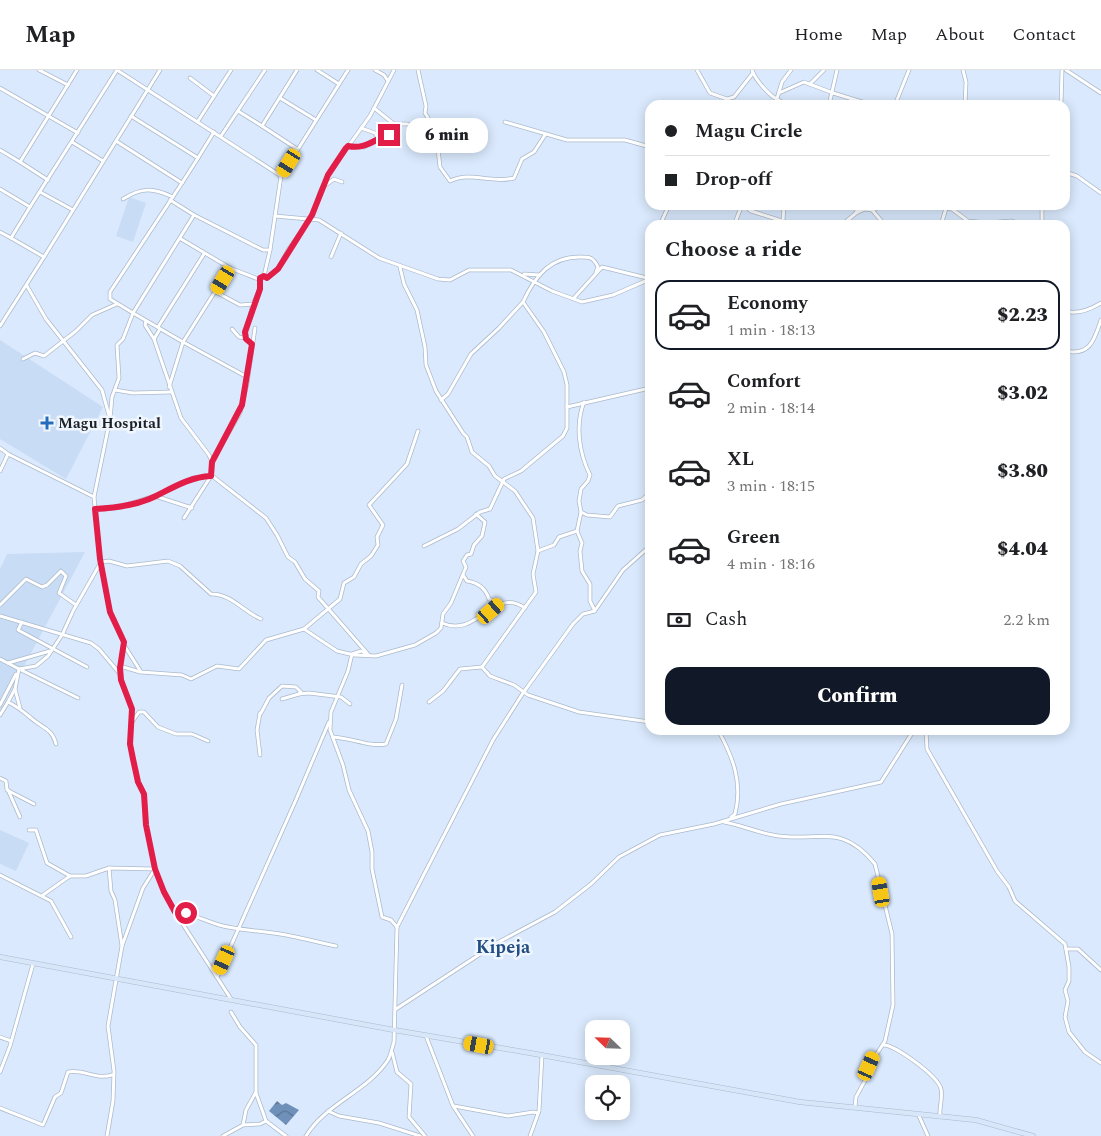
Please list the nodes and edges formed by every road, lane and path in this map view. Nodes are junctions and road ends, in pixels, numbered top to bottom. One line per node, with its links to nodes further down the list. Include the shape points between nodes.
1 (40, 70): 27 (street)
2 (77, 70): 27 (street)
3 (117, 70): 29 (street); 53 (street)
4 (160, 70): 29 (street)
5 (231, 70): 33 (street)
6 (266, 70): 43 (street)
7 (297, 70): 34 (street)
8 (317, 70): 26 (street)
9 (348, 70): 26 (street)
10 (375, 70): 22 (street)
11 (418, 70): 55 (street, via 425,113 436,131 439,163 450,181 472,177 505,181 514,178 522,159 534,152)
12 (697, 70): 20 (street, via 710,93 727,98 734,98)
13 (791, 70): 30 (street)
14 (824, 70): 25 (street)
15 (837, 70): 31 (street)
16 (909, 70): 39 (street)
17 (963, 70): 40 (street)
18 (1062, 70): 41 (street)
19 (1066, 70): 32 (street)
20 (752, 71): 35 (street)
21 (393, 72): 22 (street); 24 (street)
22 (384, 75): 24 (street)
23 (190, 78): 33 (street)
24 (388, 82): 42 (street)
25 (811, 83): 30 (street, via 804,82); 31 (street)
26 (339, 84): 46 (street)
27 (68, 85): 44 (street)
28 (0, 88): 44 (street)
29 (148, 89): 45 (street); 47 (street)
30 (779, 93): 35 (street)
31 (833, 93): 37 (street); 38 (street)
32 (1101, 93)
33 (214, 96): 47 (street)
34 (280, 98): 46 (street); 50 (street)
35 (777, 99): 36 (street)
36 (781, 100)
37 (831, 100)
38 (856, 100)
39 (896, 100)
40 (965, 100)
41 (1061, 100)
42 (374, 108): 49 (street, via 394,124); 51 (street)
43 (238, 111): 50 (street); 56 (street)
44 (48, 115): 53 (street); 66 (street)
45 (131, 116): 58 (street); 64 (street)
46 (316, 120): 62 (street)
47 (198, 121): 52 (street)
48 (506, 122): 55 (street)
49 (408, 124)
50 (262, 126): 62 (street)
51 (361, 128): 57 (street, via 375,133); 60 (street)
52 (214, 132): 56 (street); 64 (street)
53 (78, 133): 59 (street)
54 (389, 135): 57 (street)
55 (545, 135): 61 (street, via 567,140 624,140)
56 (221, 136): 68 (street)
57 (378, 138): 60 (street, via 364,147)
58 (116, 141): 65 (street); 71 (street)
59 (72, 142): 65 (street); 69 (street)
60 (348, 146): 72 (street)
61 (645, 146)
62 (297, 149): 68 (street)
63 (0, 150): 66 (street)
64 (198, 158): 71 (street)
65 (103, 161): 79 (street)
66 (20, 162): 69 (street)
67 (1070, 174): 75 (street)
68 (281, 176): 87 (street)
69 (48, 180): 74 (street)
70 (342, 182): 72 (street, via 334,179)
71 (182, 183): 77 (street)
72 (322, 187): 88 (street)
73 (0, 189): 78 (street)
74 (40, 192): 78 (street); 79 (street)
75 (1101, 193)
76 (123, 199): 77 (street, via 138,190)
77 (171, 199): 86 (street); 115 (street, via 110,292 110,299)
78 (30, 207): 95 (street)
79 (73, 210): 99 (street)
80 (750, 210): 89 (street)
81 (857, 210): 85 (street)
82 (864, 210): 85 (street)
83 (872, 210): 91 (street)
84 (953, 210): 92 (street)
85 (856, 213): 90 (street)
86 (194, 215): 96 (street); 97 (street, via 263,250)
87 (275, 216): 88 (street); 97 (street)
88 (310, 219): 94 (street, via 319,220); 106 (street, via 278,269 271,277)
89 (780, 220)
90 (848, 220)
91 (881, 220)
92 (967, 220)
93 (0, 232): 95 (street)
94 (341, 233): 100 (street); 101 (street, via 379,258)
95 (11, 238): 99 (street)
96 (181, 239): 98 (street); 117 (street)
97 (270, 250): 106 (street)
98 (204, 253): 102 (street); 122 (street)
99 (44, 257): 110 (street)
100 (331, 257)
101 (400, 267): 104 (street, via 450,280 470,270); 137 (street, via 404,284 417,310 426,365)
102 (230, 268): 106 (street, via 246,276); 111 (street)
103 (596, 272): 105 (street, via 598,267 594,259 572,256 555,260); 107 (street, via 607,267); 112 (street)
104 (521, 273): 105 (street); 108 (street)
105 (540, 275): 108 (street)
106 (262, 277): 116 (street)
107 (645, 277)
108 (534, 280): 112 (street, via 552,291); 113 (street)
109 (645, 280): 112 (street, via 613,296 582,302)
110 (27, 286): 121 (street); 128 (street)
111 (216, 292): 116 (street, via 240,305); 129 (street)
112 (574, 298)
113 (523, 302): 137 (street, via 471,354 448,394); 139 (street, via 544,332 564,372)
114 (1101, 303): 118 (street, via 1084,311)
115 (118, 304): 117 (street); 128 (street, via 92,315)
116 (254, 304): 126 (street)
117 (133, 313): 120 (street); 136 (street, via 117,345 118,378)
118 (1070, 313)
119 (1101, 320): 124 (street)
120 (146, 321): 122 (street); 127 (street)
121 (0, 326)
122 (159, 328): 127 (street); 129 (street)
123 (255, 328): 130 (street)
124 (1100, 328): 131 (street, via 1086,350)
125 (232, 329): 126 (street)
126 (246, 338): 130 (street)
127 (154, 339): 134 (street)
128 (63, 340): 132 (street, via 44,356 35,353); 140 (street, via 102,390)
129 (183, 342): 133 (street); 134 (street)
130 (252, 344): 133 (street)
131 (1070, 352)
132 (23, 359)
133 (247, 377): 144 (street, via 240,413)
134 (170, 389): 136 (street, via 133,393); 144 (street, via 181,418)
135 (645, 389): 138 (street)
136 (114, 390): 140 (street)
137 (441, 400): 147 (street, via 463,434 468,436 472,452)
138 (584, 402): 139 (street); 153 (street, via 579,414 580,443 590,474 581,490)
139 (567, 407): 147 (street, via 567,428 560,442)
140 (110, 419): 149 (street)
141 (418, 431): 167 (street, via 407,464 369,505 383,525 377,537 378,546 354,577 344,583 340,599)
142 (0, 448): 143 (street)
143 (8, 454): 145 (street); 149 (street)
144 (212, 462): 146 (street)
145 (0, 471)
146 (211, 475): 148 (street, via 193,478); 151 (street); 167 (street, via 266,518 288,557 318,590 318,597)
147 (504, 481): 154 (street, via 490,509); 159 (street, via 520,497 533,518)
148 (155, 496): 151 (street); 152 (street, via 116,508)
149 (94, 497): 152 (street)
150 (645, 497): 153 (street, via 618,506 610,517)
151 (192, 508): 155 (street)
152 (95, 509): 160 (street)
153 (581, 512): 156 (street)
154 (476, 514): 157 (street, via 458,530); 161 (street, via 485,522 484,529 471,554 463,561 466,567)
155 (184, 518)
156 (576, 532): 159 (street, via 559,537 554,546); 166 (street, via 582,543 582,572 590,584 590,601)
157 (424, 546)
158 (645, 550): 166 (street, via 623,570)
159 (538, 551): 165 (street, via 533,574 536,592)
160 (101, 562): 164 (street); 169 (street, via 127,566 168,561 192,576 211,594 238,602 250,614); 174 (street, via 110,612)
161 (463, 575): 162 (street, via 467,581 487,592 489,599); 171 (street, via 443,614)
162 (500, 603): 165 (street, via 514,602); 171 (street, via 467,625 452,627)
163 (0, 604): 164 (street, via 26,580 47,586 61,571 66,576 59,592)
164 (76, 605): 173 (street)
165 (525, 608): 182 (street)
166 (596, 609): 188 (street, via 583,614 573,624)
167 (327, 610): 172 (street); 177 (street, via 351,632)
168 (0, 616): 170 (street)
169 (260, 618)
170 (22, 622): 173 (street); 175 (street, via 18,630)
171 (442, 623): 177 (street, via 436,633 415,644 389,653)
172 (304, 629): 176 (street, via 337,651); 184 (street, via 266,640 239,669 217,666 191,680 182,675)
173 (62, 635): 175 (street); 185 (street, via 91,643)
174 (124, 645): 180 (street); 184 (street)
175 (52, 650): 179 (street); 181 (street); 183 (street, via 36,666)
176 (352, 654): 177 (street); 190 (street)
177 (369, 655)
178 (0, 659): 179 (street)
179 (8, 663): 183 (street)
180 (120, 666): 184 (street); 185 (street)
181 (87, 667)
182 (482, 667): 188 (street, via 490,676 514,685); 194 (street, via 460,669 443,691)
183 (19, 668): 187 (street); 191 (street); 196 (street)
184 (141, 672)
185 (120, 674): 201 (street, via 132,709)
186 (402, 685): 205 (street, via 396,719 386,744 375,746 346,737)
187 (15, 689): 193 (street); 197 (street)
188 (523, 693): 200 (street, via 579,712); 222 (street, via 493,740)
189 (299, 694): 190 (street); 192 (street); 208 (street, via 301,692 296,687 282,686 269,698 257,730)
190 (338, 697): 195 (street); 199 (street)
191 (78, 698)
192 (282, 699)
193 (8, 702): 197 (street); 198 (street)
194 (429, 702)
195 (350, 704)
196 (0, 705)
197 (20, 708): 207 (street, via 49,729)
198 (0, 716)
199 (330, 719): 205 (street); 223 (street)
200 (645, 721)
201 (131, 722): 206 (street, via 139,712 144,712 158,727); 217 (street, via 130,744 138,782 144,794 146,825)
202 (720, 735): 213 (street, via 738,776 738,802 735,814)
203 (911, 735): 213 (street, via 881,782)
204 (926, 735): 227 (street, via 927,749 1015,901 1065,944)
205 (334, 737): 222 (street, via 349,790 368,832 382,916)
206 (208, 741)
207 (56, 744)
208 (260, 756)
209 (0, 778): 210 (street, via 6,781)
210 (8, 790): 211 (street); 212 (street)
211 (34, 804)
212 (20, 817)
213 (727, 820): 214 (street)
214 (718, 822): 234 (street, via 660,835 619,858 568,903 504,939); 240 (street, via 772,836 833,836 847,841 875,864 893,951 893,1005)
215 (29, 830): 219 (street, via 36,830 47,863)
216 (109, 868): 217 (street); 219 (street, via 86,876); 225 (street)
217 (155, 869): 221 (street); 225 (street, via 143,888)
218 (0, 875): 220 (street)
219 (70, 876): 220 (street)
220 (43, 895): 224 (street, via 56,906)
221 (175, 912): 223 (street); 231 (street)
222 (397, 927): 234 (street)
223 (238, 928): 226 (street); 231 (street)
224 (71, 937)
225 (122, 946): 232 (street)
226 (336, 946)
227 (1066, 950): 230 (street, via 1078,949); 243 (street, via 1069,981 1065,990 1068,1000 1065,1017 1069,1032 1085,1052)
228 (0, 957): 229 (main road)
229 (33, 964): 232 (main road); 239 (street)
230 (1101, 970)
231 (217, 977): 233 (street)
232 (117, 979): 233 (main road); 245 (street, via 108,1026)
233 (232, 1000): 236 (main road)
234 (396, 1010): 236 (street)
235 (232, 1012): 246 (street, via 256,1045)
236 (394, 1030): 237 (main road); 241 (street)
237 (426, 1035): 242 (main road); 247 (street)
238 (0, 1037): 239 (street)
239 (11, 1041): 244 (street)
240 (882, 1045): 248 (street, via 873,1057 856,1097); 253 (street, via 892,1046 911,1059 939,1084)
241 (391, 1050): 250 (street, via 388,1060 364,1085); 261 (street, via 397,1072 410,1084 409,1118)
242 (542, 1055): 248 (main road, via 800,1102); 251 (street)
243 (1101, 1064)
244 (0, 1072)
245 (112, 1075): 249 (street, via 97,1078 68,1072 61,1093 55,1097 43,1125); 256 (street, via 113,1101)
246 (256, 1092): 254 (street); 255 (street, via 246,1110)
247 (453, 1106): 251 (street, via 508,1116); 262 (street)
248 (855, 1108): 252 (main road)
249 (0, 1109)
250 (327, 1111): 259 (street); 260 (street)
251 (538, 1113): 263 (street)
252 (919, 1116): 253 (main road); 264 (street)
253 (940, 1117): 265 (main road, via 976,1120)
254 (266, 1121): 255 (street); 258 (street)
255 (243, 1125): 257 (street)
256 (107, 1136)
257 (223, 1136)
258 (286, 1136)
259 (306, 1136)
260 (420, 1136)
261 (425, 1136)
262 (473, 1136)
263 (530, 1136)
264 (928, 1136)
265 (1033, 1136)

